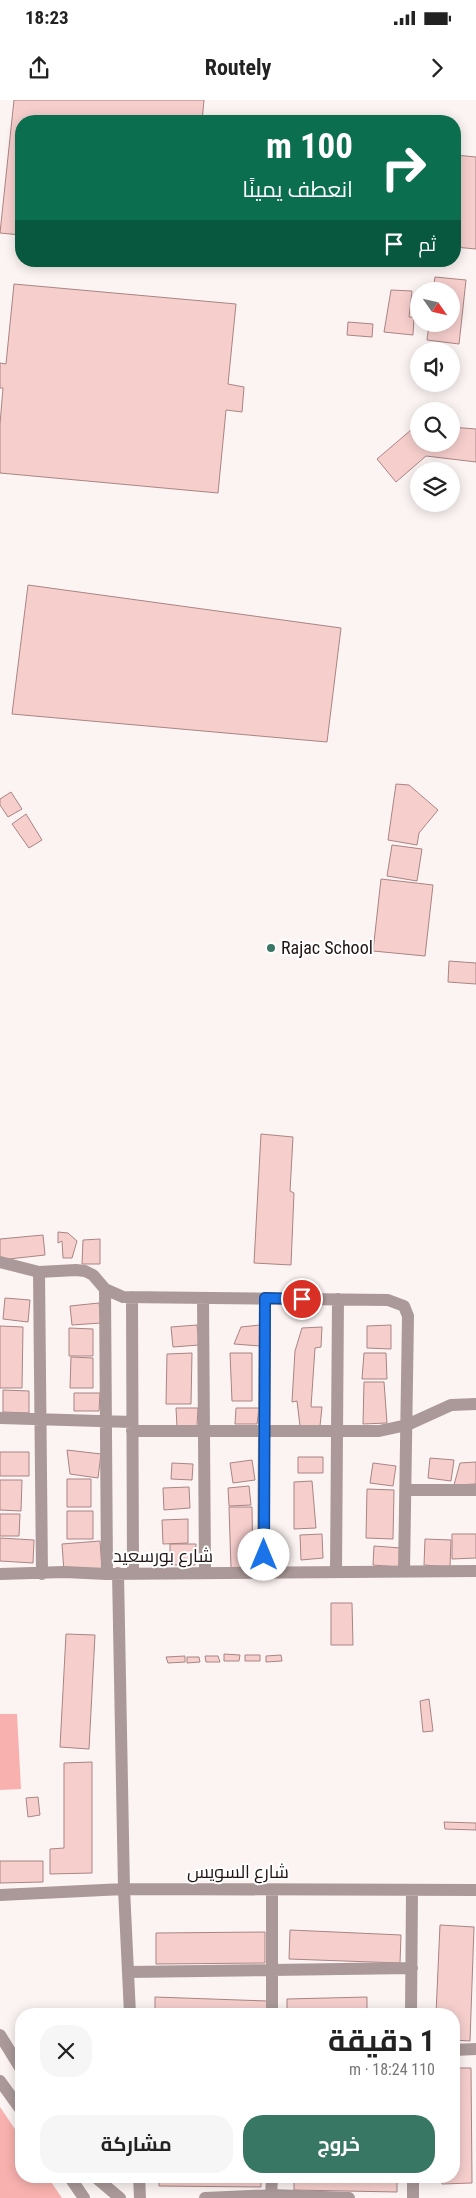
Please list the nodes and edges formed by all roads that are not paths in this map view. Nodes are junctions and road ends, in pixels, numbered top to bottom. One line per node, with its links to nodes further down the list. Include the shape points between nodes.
1 (0, 1262): 2 (street)
2 (39, 1272): 3 (street, via 85,1271 94,1275); 10 (street)
3 (105, 1289): 4 (street, via 123,1297); 11 (street)
4 (132, 1297): 5 (street); 13 (street)
5 (203, 1298): 6 (street); 15 (street)
6 (265, 1298): 7 (street); 16 (street)
7 (338, 1299): 12 (street, via 388,1300 404,1306 408,1316); 14 (street)
8 (476, 1404): 12 (street, via 451,1405)
9 (0, 1418): 10 (street)
10 (41, 1419): 11 (street); 25 (street)
11 (106, 1421): 13 (street); 26 (street)
12 (407, 1425): 14 (street, via 379,1431); 17 (street)
13 (132, 1426): 15 (street); 27 (street)
14 (338, 1429): 16 (street); 22 (street)
15 (204, 1430): 16 (street); 23 (street)
16 (264, 1430): 21 (street)
17 (406, 1490): 18 (street); 19 (street)
18 (476, 1490)
19 (404, 1571): 20 (street, شارع بورسعيد); 22 (street, شارع بورسعيد)
20 (476, 1571)
21 (263, 1572): 22 (street, شارع بورسعيد); 23 (street, شارع بورسعيد)
22 (336, 1572)
23 (205, 1573): 27 (street, شارع بورسعيد)
24 (0, 1574): 25 (street, شارع بورسعيد)
25 (42, 1574): 26 (street, شارع بورسعيد)
26 (113, 1574): 27 (street, شارع بورسعيد); 28 (street)
27 (133, 1574)
28 (124, 1890): 29 (street, شارع السويس); 32 (street, شارع السويس); 35 (street)
29 (272, 1890): 30 (street, شارع السويس); 34 (street)
30 (412, 1890): 31 (street, شارع السويس); 33 (street)
31 (476, 1890)
32 (0, 1895)
33 (412, 1968): 34 (street); 38 (street)
34 (272, 1970): 35 (street); 37 (street)
35 (128, 1972): 36 (street)
36 (130, 2008)
37 (272, 2008)
38 (412, 2008)
39 (0, 2035): 42 (street)
40 (476, 2049): 41 (street)
41 (460, 2050)
42 (15, 2059)
43 (0, 2081): 44 (street)
44 (15, 2102)
45 (74, 2183): 51 (street)
46 (102, 2183): 52 (street)
47 (139, 2183): 53 (street)
48 (272, 2183): 50 (street)
49 (413, 2183): 56 (street)
50 (271, 2197): 54 (street); 55 (street)
51 (84, 2198)
52 (120, 2198)
53 (140, 2198)
54 (205, 2198)
55 (349, 2198)
56 (414, 2198)

